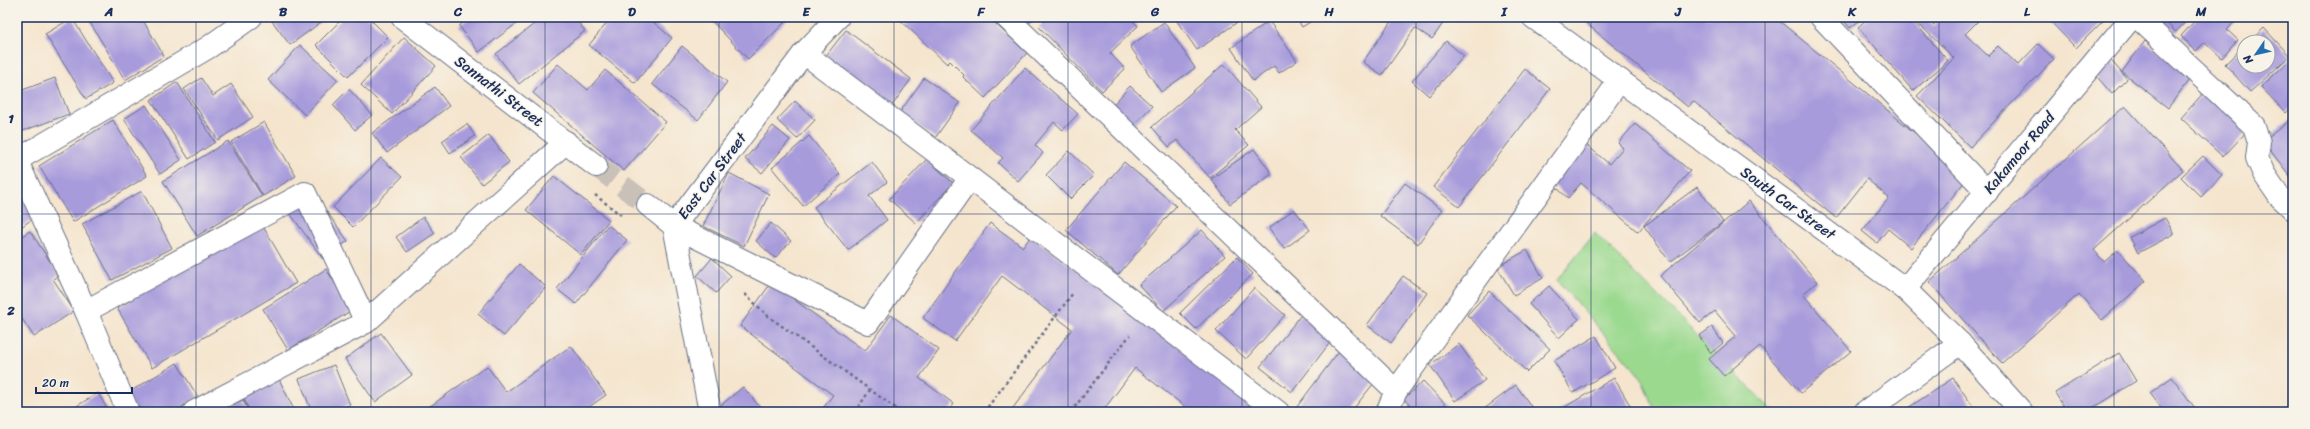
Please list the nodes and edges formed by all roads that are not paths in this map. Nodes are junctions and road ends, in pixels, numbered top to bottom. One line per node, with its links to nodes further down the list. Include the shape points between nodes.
1 (251, 17): 12 (street, via 209,47)
2 (402, 17): 11 (street, Sannathi Street)
3 (838, 17): 9 (street, East Car Street)
4 (1006, 17): 23 (street)
5 (1533, 17): 10 (street, South Car Street)
6 (1821, 17): 15 (street)
7 (2132, 17): 15 (street, Kakamoor Road)
8 (2137, 17): 17 (street, via 2254,126 2259,142 2257,158 2264,174 2279,196)
9 (804, 53): 14 (street); 18 (street, East Car Street)
10 (1620, 80): 19 (street, South Car Street); 23 (street)
11 (566, 142): 13 (street, Sannathi Street); 21 (street)
12 (17, 160): 20 (street)
13 (596, 166)
14 (970, 178): 18 (street, via 868,322); 27 (street)
15 (1987, 192): 19 (street, Kakamoor Road)
16 (648, 205): 18 (street)
17 (2293, 208)
18 (674, 226): 26 (street, East Car Street)
19 (1905, 289): 22 (street, South Car Street)
20 (86, 311): 21 (street, via 305,193); 24 (street)
21 (366, 322): 25 (street)
22 (1960, 343): 29 (street); 30 (street, South Car Street)
23 (1396, 391): 28 (street)
24 (128, 412)
25 (194, 412)
26 (710, 412)
27 (1278, 412)
28 (1387, 412)
29 (1864, 412)
30 (2022, 412)

